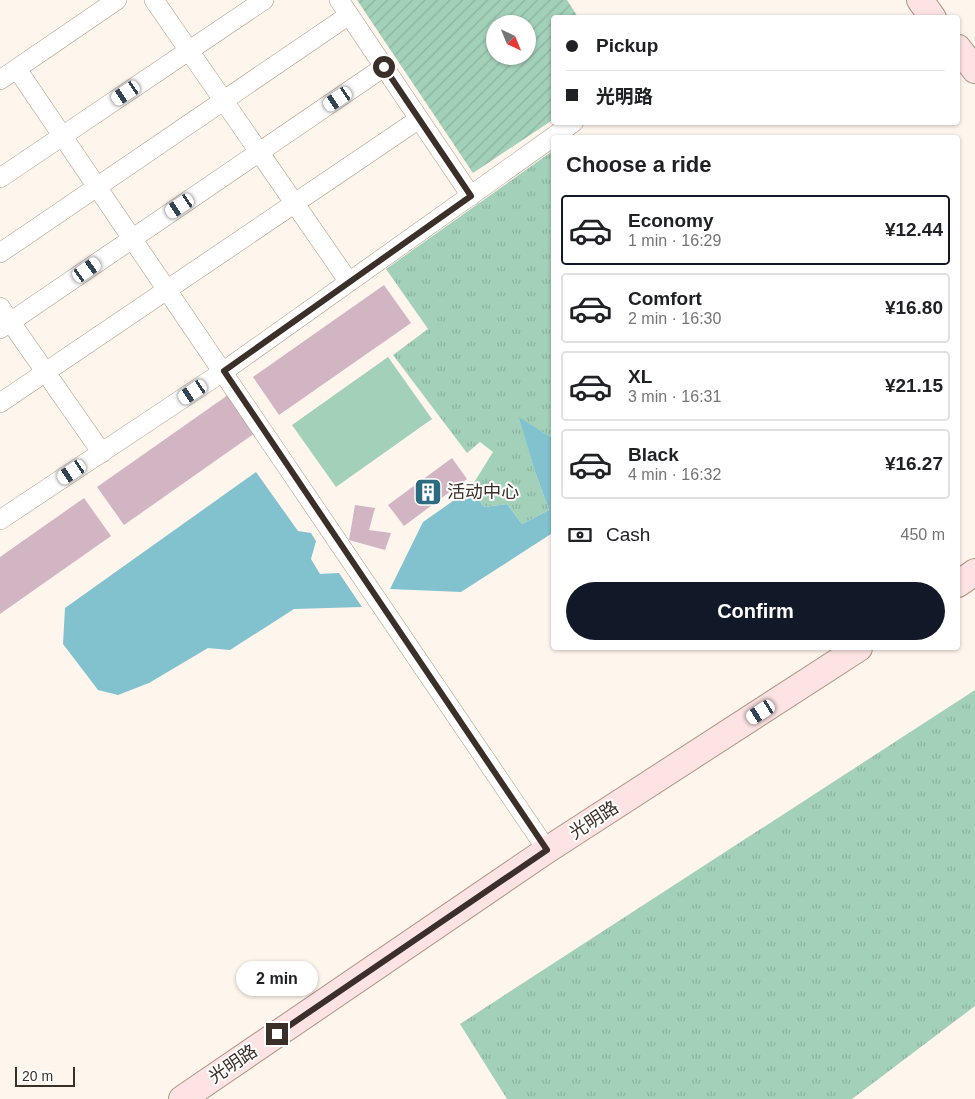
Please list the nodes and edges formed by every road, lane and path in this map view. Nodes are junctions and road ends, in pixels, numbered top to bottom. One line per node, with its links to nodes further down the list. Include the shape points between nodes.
1 (116, 0): 10 (street)
2 (154, 0): 7 (street)
3 (264, 0): 7 (street)
4 (920, 0): 6 (main road)
5 (344, 8): 9 (street); 13 (street)
6 (931, 15)
7 (189, 51): 13 (street); 17 (street)
8 (960, 51): 11 (main road)
9 (384, 67): 14 (street); 19 (street)
10 (17, 69): 12 (street); 17 (street)
11 (975, 70)
12 (0, 80)
13 (224, 100): 19 (street); 21 (street)
14 (419, 119): 22 (street); 23 (street)
15 (570, 125): 16 (street)
16 (556, 135)
17 (63, 136): 20 (street); 21 (street)
18 (551, 139): 22 (street)
19 (259, 152): 23 (street); 24 (street)
20 (0, 178)
21 (98, 186): 24 (street); 25 (street)
22 (471, 196): 26 (street)
23 (294, 203): 26 (street); 27 (street)
24 (133, 238): 27 (street); 28 (street)
25 (0, 253)
26 (349, 282): 29 (street)
27 (168, 289): 29 (street); 30 (street)
28 (3, 319): 30 (street)
29 (224, 371): 32 (street); 37 (street)
30 (46, 372): 31 (street); 32 (street)
31 (0, 403)
32 (102, 452): 33 (street)
33 (0, 520)
34 (975, 572): 35 (main road)
35 (960, 583)
36 (856, 650): 37 (main road, 光明路)
37 (547, 850): 38 (main road, 光明路)
38 (182, 1099)

